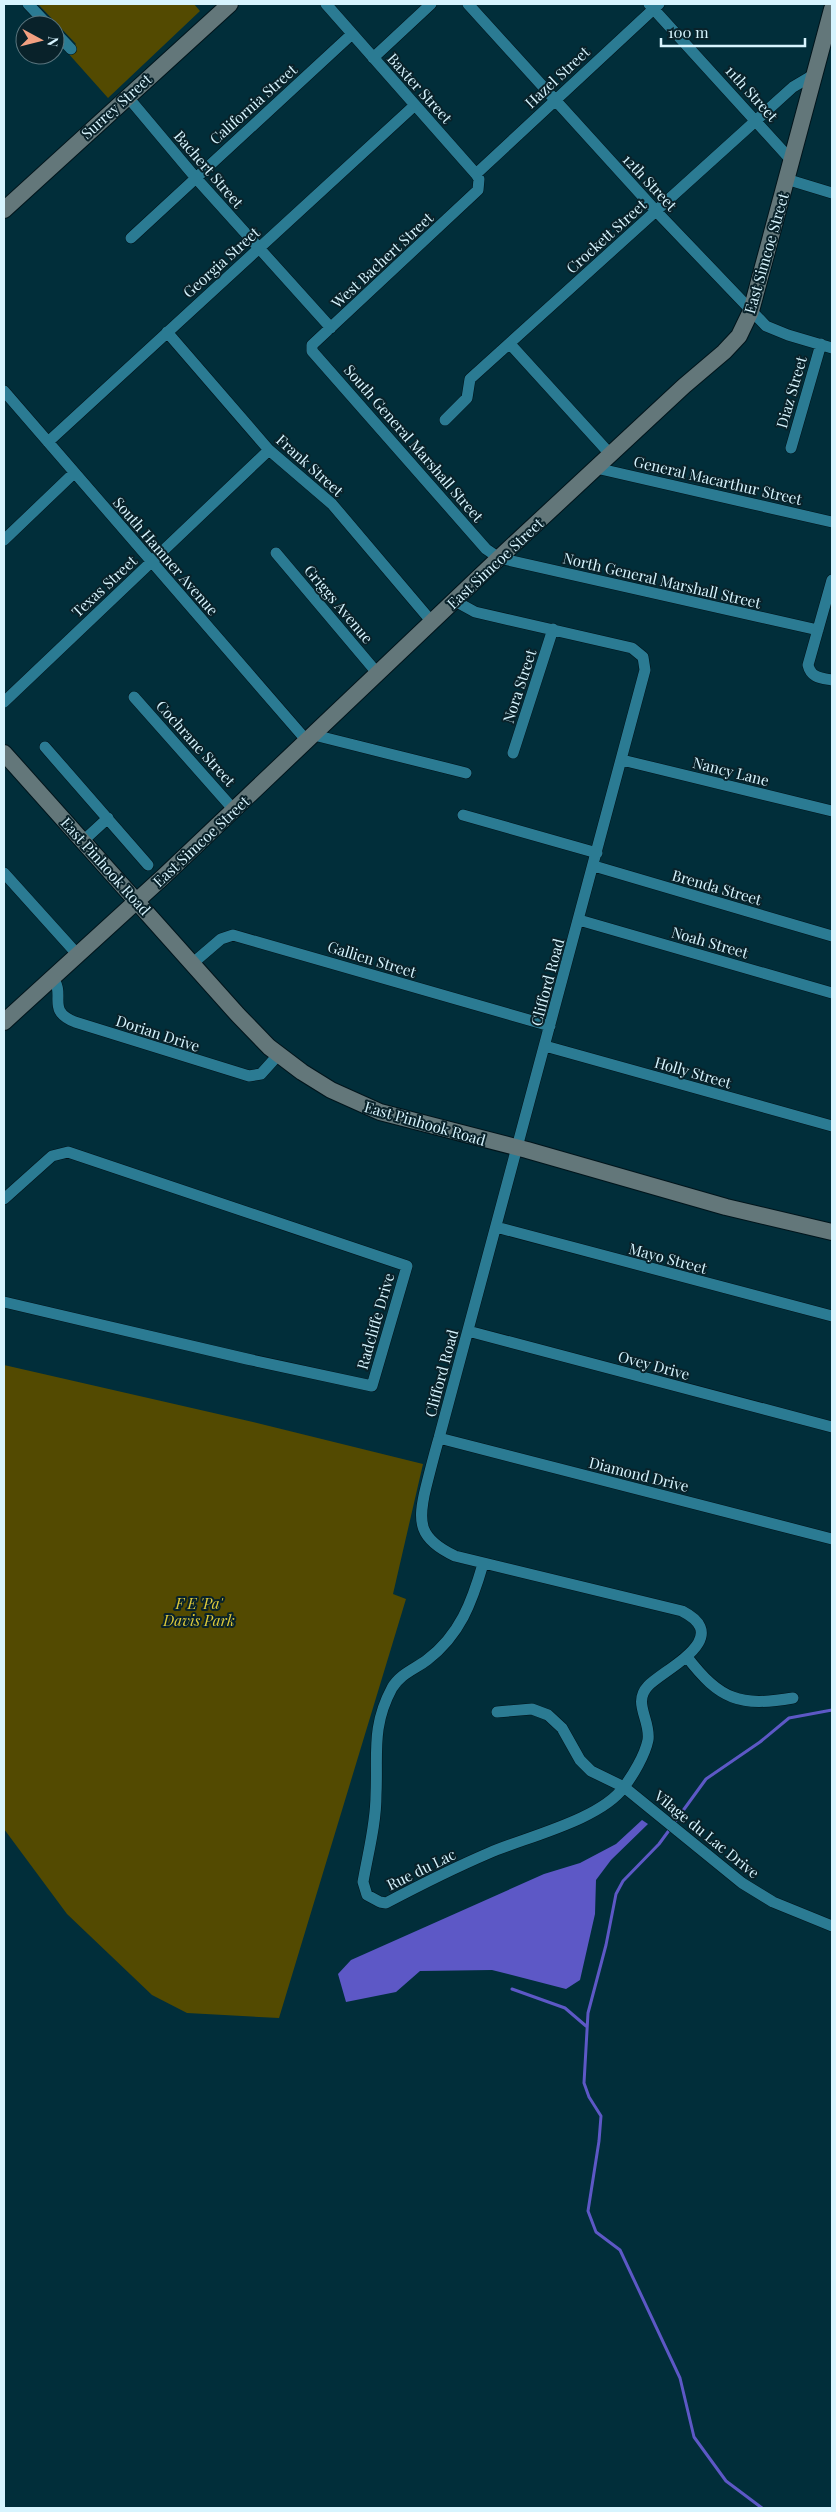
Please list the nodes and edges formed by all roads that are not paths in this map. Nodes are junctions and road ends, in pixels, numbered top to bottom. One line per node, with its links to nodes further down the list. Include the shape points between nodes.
1 (28, 4): 9 (street)
2 (230, 4): 16 (street, Surrey Street)
3 (326, 4): 10 (street, Baxter Street)
4 (431, 4): 14 (street)
5 (468, 4): 17 (street, 12th Street)
6 (826, 4): 8 (street)
7 (654, 5): 17 (street, Hazel Street); 19 (street, 11th Street)
8 (832, 10): 11 (street, East Simcoe Street)
9 (38, 15)
10 (352, 34): 14 (street, Baxter Street); 22 (street, California Street)
11 (829, 38): 15 (street, East Simcoe Street)
12 (65, 43): 13 (street)
13 (71, 49)
14 (373, 58): 18 (street, Baxter Street)
15 (815, 74): 19 (street, Crockett Street, via 793,87); 20 (street, East Simcoe Street)
16 (126, 96): 22 (street, Bachert Street); 25 (street, Surrey Street)
17 (555, 99): 21 (street, Hazel Street); 26 (street, 12th Street)
18 (415, 105): 21 (street, Baxter Street); 28 (street, Georgia Street)
19 (756, 120): 20 (street, 11th Street); 26 (street, Crockett Street)
20 (791, 160): 23 (street, East Simcoe Street)
21 (476, 174): 30 (street, West Bachert Street, via 480,185 473,196)
22 (195, 177): 27 (street, California Street); 28 (street, Bachert Street)
23 (786, 179): 24 (street); 29 (street, East Simcoe Street)
24 (832, 193)
25 (4, 210)
26 (656, 211): 29 (street, 12th Street); 32 (street, Crockett Street)
27 (131, 238)
28 (258, 248): 30 (street, Bachert Street); 31 (street, Georgia Street)
29 (750, 311): 34 (street, 12th Street, via 772,330); 40 (street, East Simcoe Street, via 739,336 724,352)
30 (331, 328): 33 (street, West Bachert Street)
31 (167, 332): 37 (street, Georgia Street); 39 (street, Frank Street)
32 (510, 344): 36 (street, Crockett Street, via 470,379 467,398); 40 (street)
33 (312, 345): 46 (street, South General Marshall Street, via 312,351 486,548)
34 (827, 346): 38 (street, Diaz Street)
35 (4, 390): 37 (street, South Hamner Avenue)
36 (445, 420)
37 (48, 442): 42 (street, South Hamner Avenue)
38 (791, 448)
39 (269, 450): 47 (street, Texas Street); 50 (street, Frank Street, via 332,504)
40 (610, 454): 41 (street, East Simcoe Street)
41 (596, 468): 43 (street, General Macarthur Street); 46 (street, East Simcoe Street)
42 (74, 473): 44 (street); 47 (street, South Hamner Avenue)
43 (832, 522)
44 (4, 540)
45 (276, 553): 53 (street, Griggs Avenue)
46 (499, 558): 49 (street, East Simcoe Street); 52 (street, North General Marshall Street)
47 (151, 562): 56 (street, Texas Street); 57 (street, South Hamner Avenue)
48 (832, 580): 52 (street)
49 (455, 601): 50 (street, East Simcoe Street); 51 (street, Clifford Road, via 474,612)
50 (432, 622): 53 (street, East Simcoe Street)
51 (553, 629): 60 (street, Nora Street); 61 (street, Clifford Road, via 622,644 643,657 645,670)
52 (818, 630): 54 (street, via 808,662 811,674)
53 (378, 674): 57 (street, East Simcoe Street)
54 (832, 680)
55 (134, 697): 63 (street, Cochrane Street)
56 (4, 702)
57 (311, 738): 62 (street); 63 (street, East Simcoe Street)
58 (45, 747): 66 (street)
59 (4, 753): 67 (street, East Pinhook Road)
60 (513, 753)
61 (622, 760): 64 (street, Nancy Lane); 68 (street, Clifford Road)
62 (466, 774)
63 (234, 810): 72 (street, East Simcoe Street)
64 (832, 811)
65 (463, 815): 68 (street)
66 (108, 818): 67 (street); 69 (street)
67 (83, 841): 72 (street, East Pinhook Road)
68 (597, 852): 70 (street, Clifford Road)
69 (148, 865)
70 (594, 866): 73 (street, Clifford Road); 74 (street, Brenda Street)
71 (4, 873): 75 (street)
72 (137, 900): 75 (street, East Simcoe Street); 76 (street, East Pinhook Road)
73 (579, 920): 78 (street, Noah Street); 80 (street, Clifford Road)
74 (832, 936)
75 (77, 954): 77 (street, East Simcoe Street)
76 (193, 963): 80 (street, Gallien Street, via 221,939 233,935); 82 (street, East Pinhook Road, via 238,1015)
77 (52, 977): 79 (street, East Simcoe Street); 82 (street, Dorian Drive, via 57,986 59,1010 76,1022 249,1076 261,1074)
78 (832, 993)
79 (4, 1022)
80 (550, 1026): 81 (street, Clifford Road)
81 (545, 1046): 83 (street, Holly Street); 84 (street, Clifford Road)
82 (279, 1054): 84 (street, East Pinhook Road, via 331,1090 380,1112)
83 (832, 1126)
84 (517, 1148): 86 (street, Clifford Road); 87 (street, East Pinhook Road, via 698,1200)
85 (4, 1199): 88 (street, Radcliffe Drive, via 54,1154 68,1152 407,1266 372,1386)
86 (496, 1227): 89 (street, Mayo Street); 90 (street, Clifford Road)
87 (832, 1232)
88 (4, 1302)
89 (832, 1316)
90 (468, 1331): 91 (street, Ovey Drive); 92 (street, Clifford Road)
91 (832, 1427)
92 (439, 1438): 93 (street, Clifford Road); 94 (street, Diamond Drive)
93 (421, 1506): 95 (street, Rue du Lac, via 422,1526 433,1543 455,1556)
94 (832, 1539)
95 (483, 1564): 96 (street, Rue du Lac, via 682,1611 692,1617 699,1631 698,1644); 99 (street, Rue du Lac, via 471,1604 459,1627 427,1660 402,1676 384,1706 375,1754 376,1797 364,1882 368,1895 386,1902 474,1859 575,1822)
96 (688, 1657): 97 (street, via 707,1682 731,1697 762,1703); 99 (street, Rue du Lac, via 653,1681 642,1695 648,1739)
97 (793, 1698)
98 (497, 1712): 99 (street, Vilage du Lac Drive, via 540,1711 562,1728 591,1771)
99 (624, 1787): 100 (street, Vilage du Lac Drive, via 754,1891)
100 (832, 1926)

